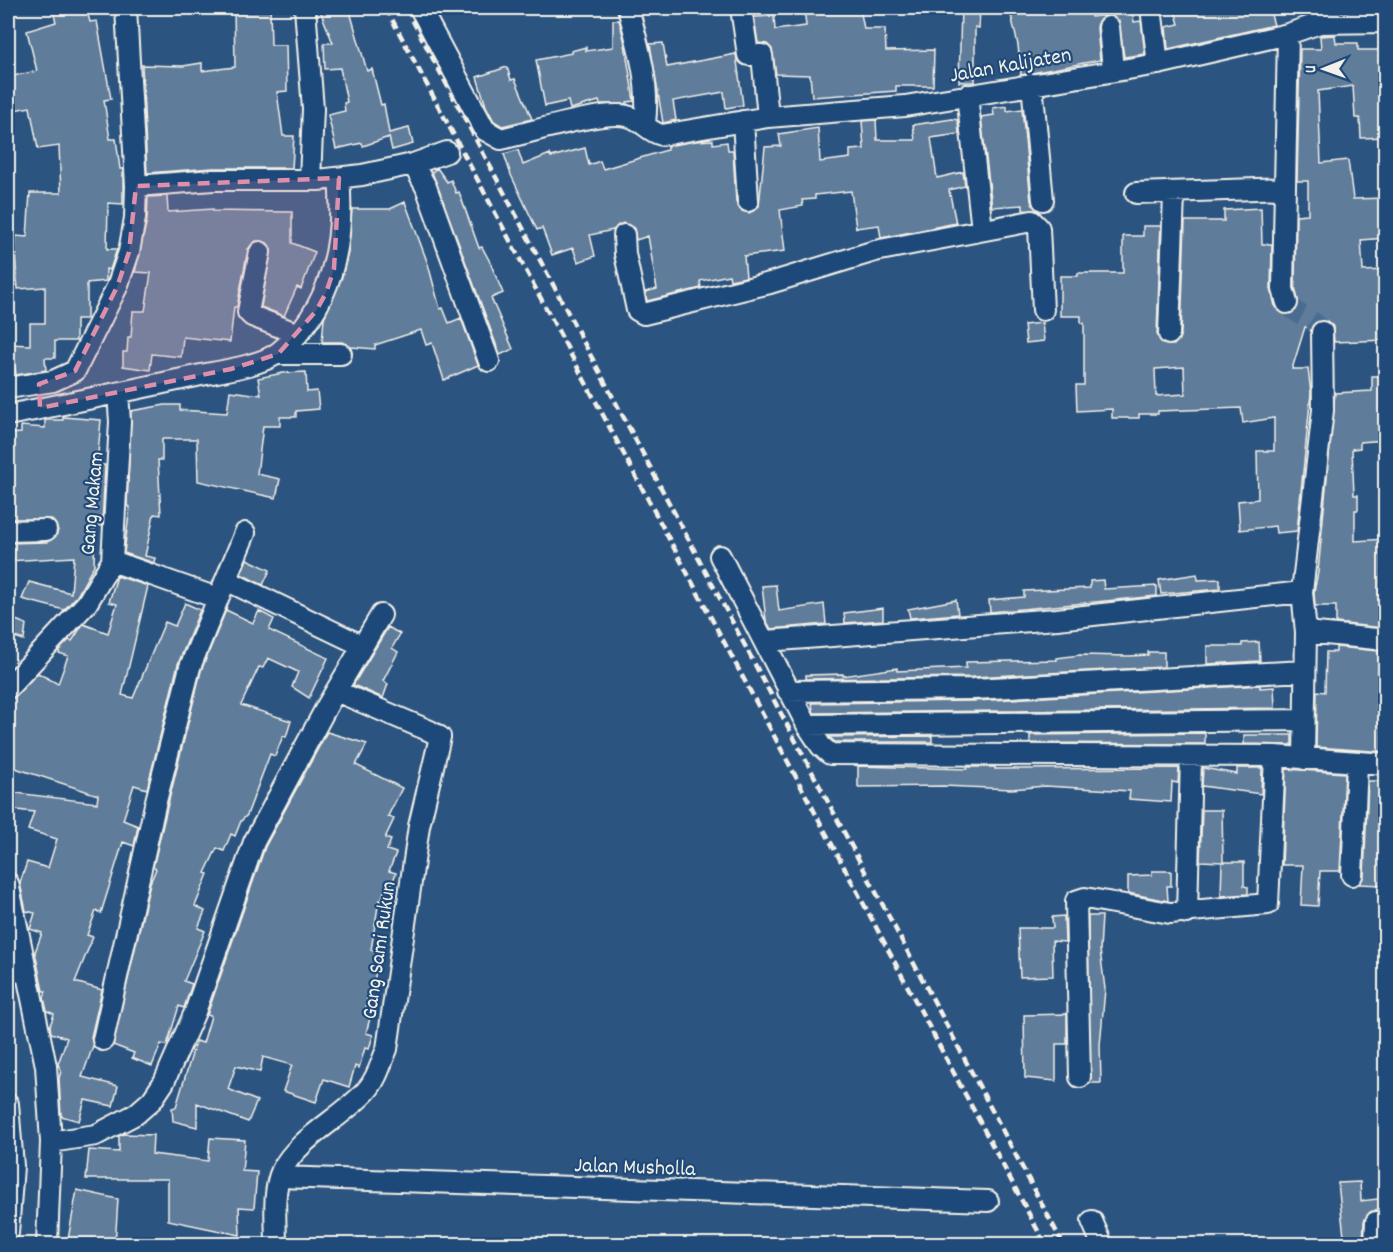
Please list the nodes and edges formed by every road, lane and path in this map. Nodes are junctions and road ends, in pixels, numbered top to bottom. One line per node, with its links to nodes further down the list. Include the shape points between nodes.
1 (126, 8): 24 (street)
2 (305, 8): 19 (street, via 313,109)
3 (420, 8): 16 (street, Jalan Kalijaten, via 485,130 501,139 604,115 623,115)
4 (628, 8): 16 (street, via 644,73)
5 (741, 8): 14 (street, via 748,55 762,55)
6 (1151, 8): 10 (street)
7 (1386, 22): 9 (street, Jalan Kalijaten, via 1320,23)
8 (1109, 27): 11 (street)
9 (1288, 34): 10 (street, Jalan Kalijaten); 20 (street)
10 (1158, 64): 11 (street, Jalan Kalijaten)
11 (1113, 70): 12 (street, Jalan Kalijaten)
12 (1032, 84): 13 (street, Jalan Kalijaten); 23 (street)
13 (967, 95): 14 (street, Jalan Kalijaten, via 904,106); 26 (street)
14 (768, 117): 15 (street, Jalan Kalijaten)
15 (743, 122): 16 (street, Jalan Kalijaten, via 662,135); 25 (street)
16 (645, 123)
17 (447, 152): 18 (street)
18 (419, 176): 19 (street); 36 (street)
19 (329, 184): 24 (street, via 213,180); 31 (street, via 334,269 316,311)
20 (1284, 188): 22 (street); 29 (street, via 1283,288)
21 (1136, 193): 22 (street)
22 (1174, 194): 33 (street)
23 (1043, 200)
24 (136, 201): 37 (street, via 129,252)
25 (748, 201)
26 (982, 230): 27 (street, via 874,251 770,283 644,314 637,310); 30 (street, via 1032,221 1038,225)
27 (624, 235)
28 (261, 252): 31 (street, via 248,312)
29 (1287, 303)
30 (1043, 310)
31 (291, 330): 34 (street)
32 (1322, 332): 48 (street, via 1323,410)
33 (1168, 334)
34 (278, 354): 35 (street); 39 (street, via 231,369)
35 (342, 354)
36 (489, 362)
37 (80, 387): 39 (street); 40 (street); 40 (street, via 60,379)
38 (8, 388): 40 (street)
39 (118, 393): 46 (street, Gang Makam, via 120,422)
40 (39, 396): 41 (street)
41 (8, 415)
42 (46, 530): 43 (street)
43 (8, 531)
44 (245, 533): 47 (street)
45 (720, 556): 52 (street)
46 (112, 561): 47 (street); 55 (street, Gang Makam, via 87,603)
47 (221, 589): 53 (street); 69 (street, via 190,667)
48 (1302, 592): 50 (street); 52 (street, via 1057,619)
49 (381, 615): 53 (street)
50 (1306, 632): 51 (street); 54 (street)
51 (1386, 640)
52 (766, 641): 57 (street)
53 (363, 646): 56 (street)
54 (1304, 671): 57 (street, via 973,688); 58 (street)
55 (8, 688)
56 (336, 691): 72 (street, via 254,842 195,1012 164,1082 136,1114 96,1135); 74 (street, Gang Sami Rukun, via 440,737 419,826 387,1049 367,1090 299,1149)
57 (789, 692): 59 (street)
58 (1304, 720): 59 (street); 62 (street)
59 (807, 725): 60 (street, via 831,754)
60 (1191, 756): 61 (street); 67 (street)
61 (1275, 756): 62 (street); 67 (street, via 1268,904)
62 (1304, 759): 63 (street)
63 (1357, 764): 64 (street); 65 (street)
64 (1386, 764)
65 (1352, 875)
66 (8, 884): 68 (street)
67 (1187, 913): 70 (street, via 1085,898 1076,901)
68 (15, 972): 72 (street, via 46,1066)
69 (103, 1040)
70 (1080, 1077)
71 (8, 1104): 73 (street)
72 (51, 1142): 79 (street)
73 (10, 1167): 78 (street)
74 (280, 1177): 75 (street, Jalan Musholla); 80 (street)
75 (988, 1201)
76 (1092, 1221): 81 (street)
77 (1376, 1222): 82 (street)
78 (8, 1233)
79 (48, 1245)
80 (276, 1245)
81 (1102, 1245)
82 (1376, 1245)

